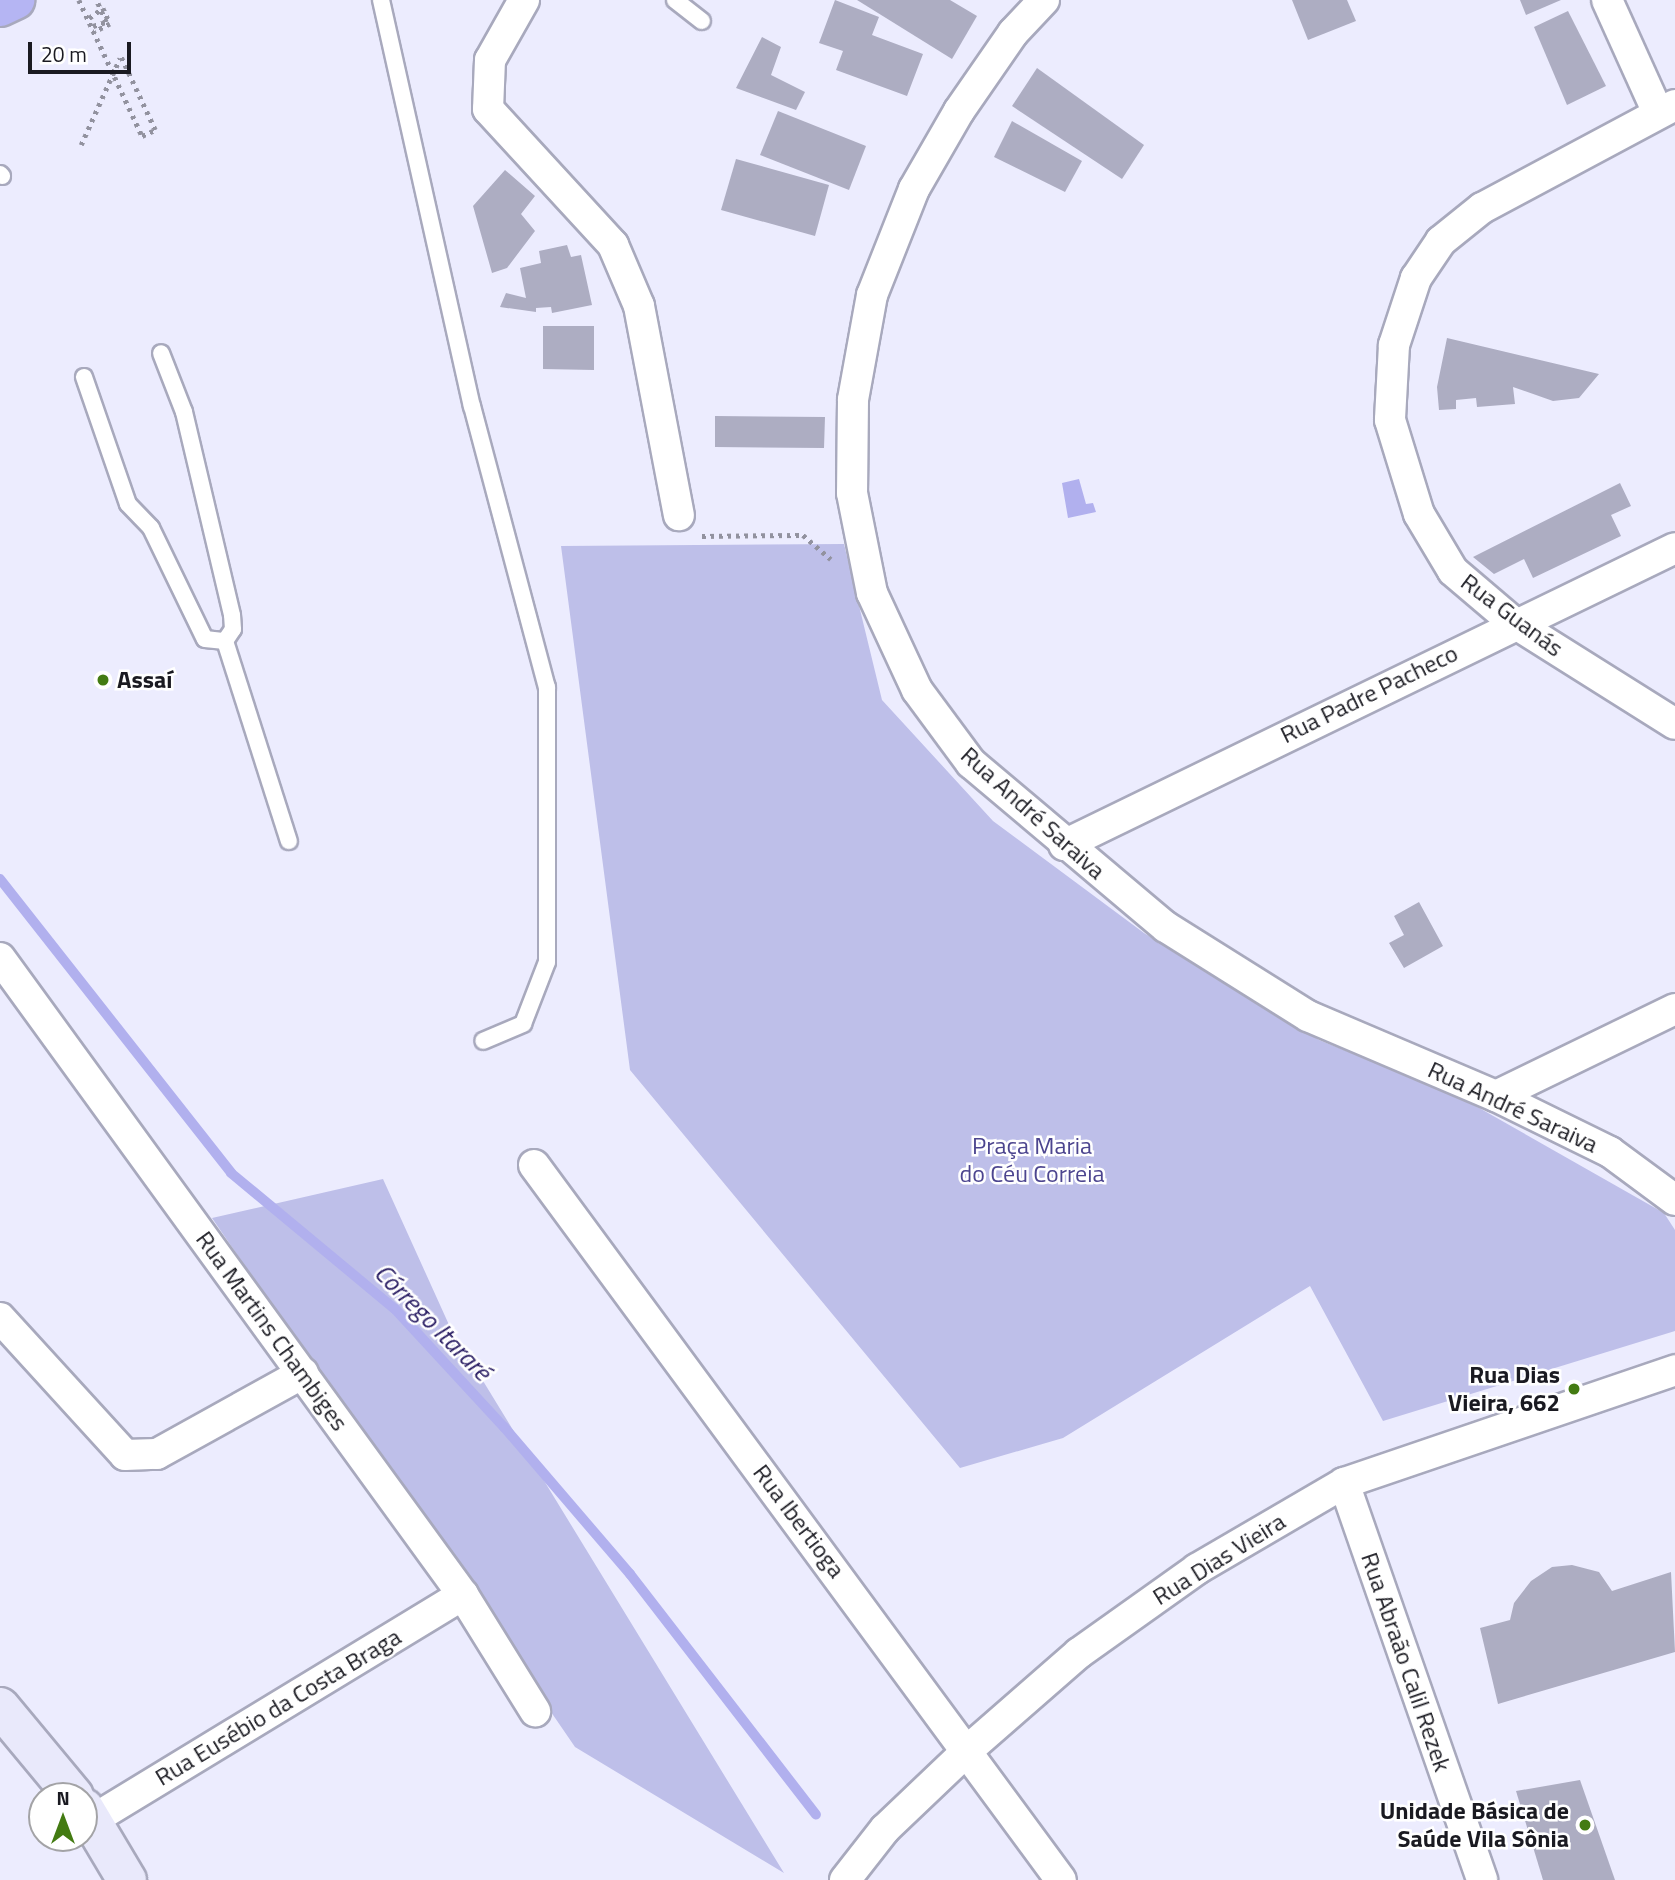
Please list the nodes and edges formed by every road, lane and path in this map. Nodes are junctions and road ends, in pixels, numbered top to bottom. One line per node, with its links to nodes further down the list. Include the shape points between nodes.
1 (15, 0): 9 (highway)
2 (79, 0): 11 (path)
3 (96, 0): 11 (path, via 101,11 106,22 94,28 88,15 95,12 103,8 110,24)
4 (381, 0): 26 (lane, via 472,406 547,687 547,962 523,1024)
5 (524, 0): 16 (street, via 490,60 488,109 612,245 639,306)
6 (675, 0): 10 (lane)
7 (1044, 0): 18 (street, Rua André Saraiva, via 1013,33 959,111 915,189 872,295 853,400 852,494)
8 (1607, 0): 12 (street)
9 (0, 7)
10 (702, 22)
11 (93, 31): 13 (path, via 111,71 117,82 142,136 155,130 121,57 115,70 109,82)
12 (1667, 109): 19 (street, Rua Guanás, via 1482,208 1441,242 1416,278 1394,345 1390,420 1419,514 1453,571)
13 (81, 145)
14 (161, 353): 20 (lane, via 184,412 232,615 233,629)
15 (84, 377): 20 (lane, via 128,504 151,528 166,568 205,639)
16 (678, 515): 18 (path, via 705,539 803,535)
17 (1675, 548): 19 (street, Rua Padre Pacheco)
18 (872, 593): 23 (street, Rua André Saraiva, via 917,690 971,763)
19 (1513, 622): 21 (street, Rua Guanás); 23 (street, Rua Padre Pacheco)
20 (225, 641): 22 (lane)
21 (1675, 724)
22 (289, 841)
23 (1064, 845): 27 (street, Rua André Saraiva, via 1166,927 1308,1016)
24 (0, 958): 32 (street, Rua Martins Chambiges)
25 (1675, 1009): 27 (street)
26 (483, 1041)
27 (1496, 1096): 29 (street, Rua André Saraiva, via 1610,1152)
28 (534, 1165): 37 (street, Rua Ibertioga)
29 (1675, 1200)
30 (0, 1318): 32 (street, via 125,1455 157,1454)
31 (1675, 1370): 33 (street, Rua Dias Vieira)
32 (303, 1373): 34 (street, Rua Martins Chambiges)
33 (1344, 1483): 37 (street, Rua Dias Vieira, via 1197,1569 1079,1653); 44 (street, Rua Abraão Calil Rezek)
34 (463, 1595): 36 (street, Rua Martins Chambiges); 39 (street, Rua Eusébio da Costa Braga)
35 (0, 1707): 38 (street)
36 (535, 1711)
37 (969, 1749): 42 (street, Rua Dias Vieira, via 885,1829); 43 (street, Rua Ibertioga)
38 (62, 1782)
39 (98, 1800)
40 (98, 1831): 41 (street)
41 (127, 1880)
42 (845, 1880)
43 (1061, 1880)
44 (1482, 1880)

